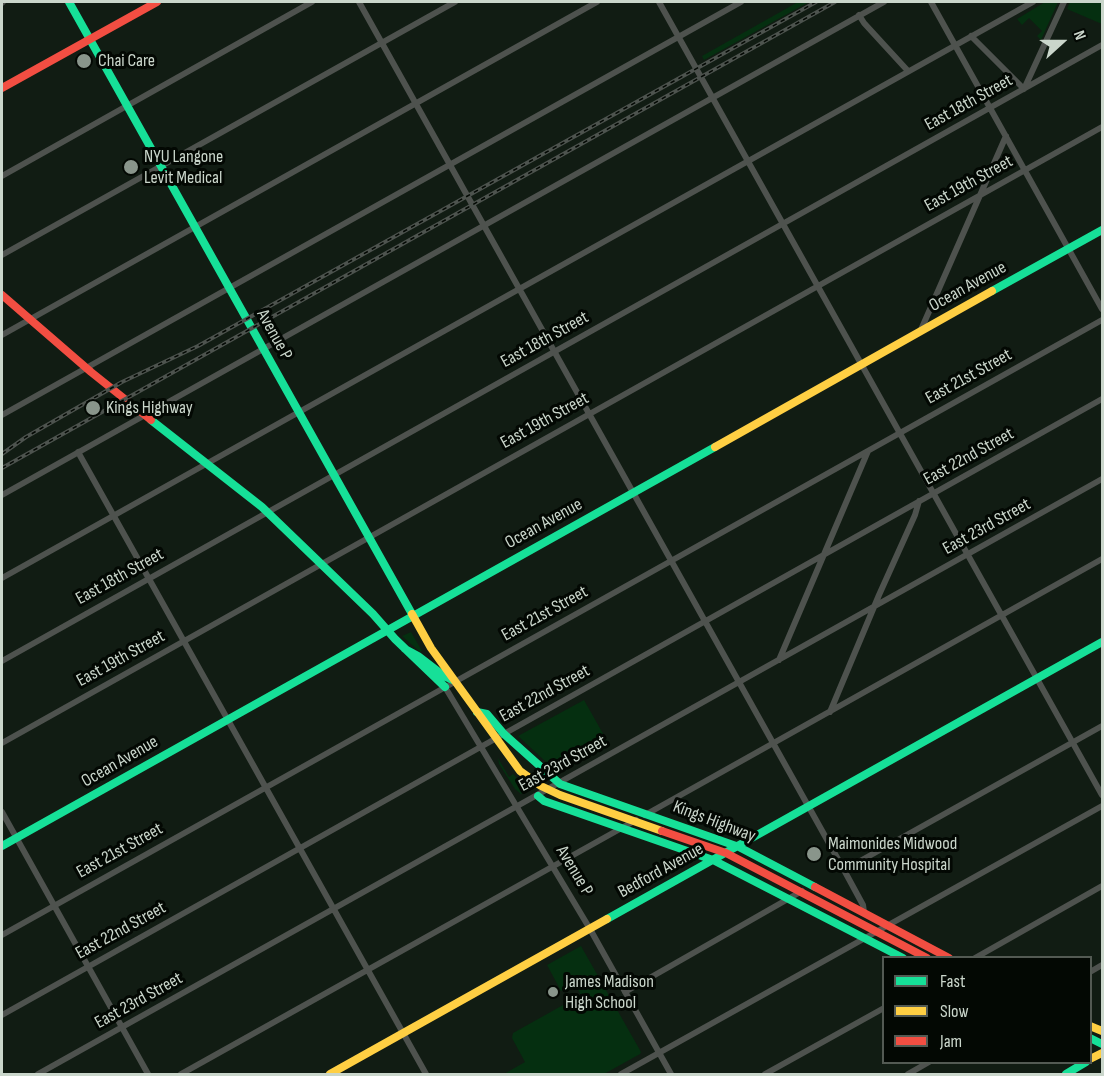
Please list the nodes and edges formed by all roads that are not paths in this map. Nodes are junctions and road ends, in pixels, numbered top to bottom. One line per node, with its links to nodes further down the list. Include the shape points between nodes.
1 (69, 2): 16 (main road, Avenue P)
2 (157, 2): 16 (main road)
3 (312, 2): 25 (street)
4 (359, 2): 17 (street)
5 (454, 2): 17 (street)
6 (597, 2): 24 (street)
7 (659, 2): 14 (street)
8 (741, 2): 14 (street)
9 (884, 2): 13 (street)
10 (931, 2): 18 (street)
11 (1031, 2): 15 (street)
12 (1064, 2): 22 (street)
13 (859, 15): 20 (street); 23 (street)
14 (679, 36): 23 (street); 30 (street)
15 (971, 36): 18 (street); 22 (street)
16 (90, 39): 21 (main road); 25 (main road, Avenue P)
17 (382, 43): 24 (street); 31 (street)
18 (955, 45): 20 (street); 26 (street)
19 (1102, 45): 22 (street, East 18th Street)
20 (908, 71): 29 (street)
21 (2, 88)
22 (1024, 89): 26 (street, East 18th Street)
23 (713, 97): 29 (street); 36 (street)
24 (416, 104): 30 (street); 37 (street)
25 (127, 105): 31 (main road, Avenue P); 33 (street)
26 (990, 108): 28 (street); 35 (street, East 18th Street)
27 (1102, 127): 32 (street, East 19th Street)
28 (1006, 136): 32 (street); 34 (street)
29 (748, 160): 35 (street); 43 (street)
30 (449, 164): 36 (street); 42 (street)
31 (161, 166): 37 (main road, Avenue P); 40 (street)
32 (1025, 170): 34 (street, East 19th Street); 39 (street)
33 (2, 176)
34 (979, 196): 41 (street, East 19th Street); 48 (street)
35 (783, 224): 41 (street); 51 (street, East 18th Street)
36 (483, 225): 43 (street); 50 (street)
37 (195, 227): 42 (main road, Avenue P); 46 (street)
38 (1102, 230): 39 (main road, Ocean Avenue)
39 (1069, 249): 45 (street); 48 (main road, Ocean Avenue)
40 (2, 255)
41 (818, 286): 52 (street); 56 (street, East 19th Street)
42 (229, 288): 50 (main road, Avenue P); 53 (street)
43 (519, 289): 51 (street); 55 (street)
44 (2, 295): 46 (main road)
45 (1102, 309)
46 (30, 319): 49 (street); 53 (main road)
47 (1102, 320): 59 (street, East 21st Street)
48 (920, 333): 52 (main road, Ocean Avenue)
49 (2, 335)
50 (263, 348): 55 (main road, Avenue P); 58 (street)
51 (554, 352): 56 (street); 63 (street, East 18th Street)
52 (863, 364): 59 (street); 65 (main road, Ocean Avenue)
53 (86, 368): 57 (street); 58 (main road)
54 (1102, 399): 66 (street, East 22nd Street)
55 (299, 412): 62 (street); 63 (main road, Avenue P)
56 (589, 414): 65 (street); 71 (street, East 19th Street)
57 (2, 415)
58 (144, 415): 61 (street); 62 (main road)
59 (900, 433): 60 (street, East 21st Street); 66 (street)
60 (868, 451): 73 (street); 75 (street, East 21st Street)
61 (78, 452): 67 (street); 70 (street)
62 (206, 464): 69 (main road); 70 (street)
63 (334, 475): 69 (street, East 18th Street); 71 (main road, Avenue P)
64 (1102, 480): 72 (street, East 23rd Street)
65 (633, 493): 75 (street); 81 (main road, Ocean Avenue)
66 (934, 493): 68 (street, East 22nd Street); 72 (street)
67 (2, 495)
68 (919, 501): 73 (street, East 22nd Street); 79 (street)
69 (267, 512): 76 (main road); 78 (street, East 18th Street)
70 (114, 515): 77 (street); 78 (street)
71 (369, 537): 76 (street, East 19th Street); 81 (main road, Avenue P)
72 (968, 554): 79 (street, East 23rd Street); 80 (street)
73 (824, 555): 82 (street, East 22nd Street); 87 (street)
74 (1102, 560): 80 (street)
75 (671, 561): 82 (street); 90 (street, East 21st Street)
76 (321, 563): 83 (main road); 84 (street, East 19th Street)
77 (2, 578)
78 (149, 579): 84 (street); 88 (street, East 18th Street)
79 (873, 607): 87 (street, East 23rd Street); 94 (street)
80 (1002, 615): 89 (street); 94 (street)
81 (413, 616): 83 (main road, Ocean Avenue); 90 (main road, Avenue P)
82 (705, 622): 91 (street); 97 (street, East 22nd Street)
83 (387, 630): 86 (main road); 95 (main road, Ocean Avenue)
84 (184, 641): 95 (street); 100 (street, East 19th Street)
85 (1102, 642): 89 (main road, Bedford Avenue)
86 (405, 649): 90 (main road); 92 (main road)
87 (779, 660): 91 (street, East 23rd Street)
88 (2, 661)
89 (1038, 678): 99 (street); 110 (main road, Bedford Avenue)
90 (455, 681): 92 (street, East 21st Street); 93 (main road, Kings Highway)
91 (739, 682): 101 (street); 103 (street, East 23rd Street)
92 (446, 687): 102 (street, Avenue P); 104 (street, East 21st Street)
93 (477, 712): 97 (main road, Kings Highway, via 487,714); 98 (main road, Kings Highway)
94 (829, 712): 101 (street)
95 (228, 719): 104 (street); 115 (main road, Ocean Avenue)
96 (1102, 726): 99 (street)
97 (504, 734): 98 (street, East 22nd Street); 103 (main road, Kings Highway)
98 (495, 739): 102 (street, East 22nd Street); 105 (main road, Kings Highway, via 520,771)
99 (1073, 742): 106 (street); 122 (street)
100 (2, 743)
101 (773, 744): 110 (street); 112 (street)
102 (481, 747): 109 (street, Avenue P); 118 (street, East 22nd Street)
103 (560, 784): 105 (street, East 23rd Street); 112 (main road, Kings Highway)
104 (266, 787): 118 (street); 127 (street, East 21st Street)
105 (549, 789): 107 (street, East 23rd Street); 113 (main road, Kings Highway)
106 (1102, 795)
107 (538, 796): 109 (street, East 23rd Street); 114 (main road, Kings Highway)
108 (1102, 806): 130 (street)
109 (517, 807): 121 (street, Avenue P); 128 (street, East 23rd Street)
110 (808, 807): 117 (main road, Bedford Avenue); 122 (street)
111 (2, 812): 115 (street)
112 (647, 814): 113 (street); 117 (main road, Kings Highway)
113 (635, 821): 114 (street); 119 (main road, Kings Highway)
114 (621, 829): 120 (main road, Kings Highway); 121 (street)
115 (16, 838): 116 (main road, Ocean Avenue); 127 (street)
116 (2, 846)
117 (739, 847): 119 (main road, Bedford Avenue); 123 (main road, Kings Highway)
118 (300, 848): 128 (street); 139 (street, East 22nd Street)
119 (726, 853): 120 (main road, Bedford Avenue); 125 (main road, Kings Highway)
120 (713, 860): 126 (main road, Kings Highway); 131 (main road, Bedford Avenue)
121 (553, 867): 131 (street, Avenue P); 140 (street)
122 (844, 870): 129 (street)
123 (811, 885): 125 (street); 129 (main road, Kings Highway)
124 (1102, 886): 138 (street)
125 (801, 892): 126 (street); 132 (main road, Kings Highway)
126 (790, 899): 134 (main road, Kings Highway); 141 (street)
127 (54, 906): 133 (street, East 21st Street); 139 (street)
128 (334, 909): 140 (street); 144 (street, East 23rd Street)
129 (864, 912): 130 (main road, Kings Highway)
130 (888, 926): 132 (street); 137 (main road, Kings Highway)
131 (590, 929): 141 (street, Avenue P); 145 (main road, Bedford Avenue)
132 (877, 931): 134 (street); 136 (main road, Kings Highway)
133 (2, 935)
134 (865, 938): 135 (main road, Kings Highway); 146 (street)
135 (901, 956)
136 (925, 956)
137 (947, 956)
138 (977, 956)
139 (88, 967): 143 (street, East 22nd Street); 144 (street)
140 (368, 970): 145 (street); 151 (street)
141 (625, 992): 146 (street, Avenue P)
142 (882, 1009): 156 (street)
143 (2, 1015)
144 (122, 1028): 149 (street, East 23rd Street); 150 (street)
145 (404, 1033): 152 (main road, Bedford Avenue); 153 (street)
146 (659, 1053): 154 (street); 155 (street, Avenue P)
147 (926, 1064): 157 (street)
148 (1083, 1064): 158 (main road)
149 (38, 1074)
150 (148, 1074)
151 (181, 1074)
152 (330, 1074)
153 (426, 1074)
154 (621, 1074)
155 (671, 1074)
156 (765, 1074)
157 (908, 1074)
158 (1066, 1074)

